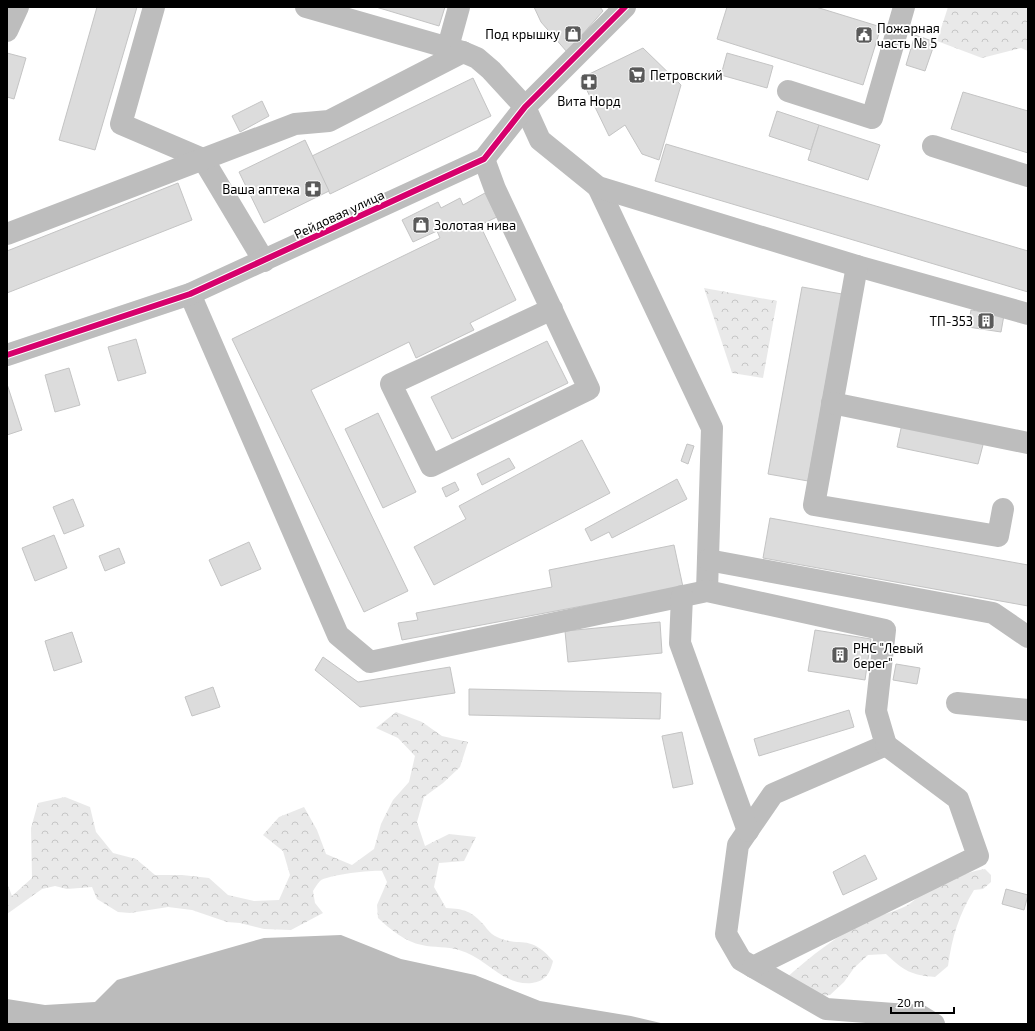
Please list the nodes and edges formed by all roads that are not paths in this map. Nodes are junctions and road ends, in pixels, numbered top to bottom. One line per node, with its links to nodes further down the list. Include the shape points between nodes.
1 (18, 7): 7 (street)
2 (154, 7): 12 (street, via 121,124)
3 (306, 7): 8 (street)
4 (459, 7): 8 (street)
5 (625, 7): 10 (street, Рейдовая улица)
6 (904, 7): 9 (street, via 872,118)
7 (7, 31)
8 (456, 50): 10 (street, via 477,58); 12 (street, via 329,121 295,124)
9 (788, 91)
10 (525, 107): 13 (street, Рейдовая улица); 15 (street, via 540,140)
11 (933, 146): 14 (street)
12 (203, 159): 16 (street); 17 (street)
13 (484, 159): 17 (street, Рейдовая улица); 20 (street, via 495,189)
14 (1028, 176)
15 (598, 187): 18 (street); 26 (street, via 712,428)
16 (7, 234)
17 (264, 261): 19 (street, Рейдовая улица)
18 (856, 266): 21 (street); 23 (street)
19 (190, 294): 22 (street, Рейдовая улица); 28 (street, via 338,635 370,662)
20 (552, 309): 20 (street, via 588,389 431,466 391,384)
21 (1028, 314)
22 (7, 355)
23 (832, 403): 24 (street); 25 (street, via 814,505 998,536)
24 (1028, 443)
25 (1003, 509)
26 (708, 560): 27 (street); 29 (street, via 993,613)
27 (707, 591): 28 (street); 32 (street, via 886,630 876,711)
28 (682, 596): 33 (street, via 680,643)
29 (1028, 638)
30 (957, 703): 31 (street)
31 (1028, 710)
32 (886, 745): 33 (street, via 773,794); 34 (street, via 958,799 978,856)
33 (748, 831): 34 (street, via 738,845 726,934 740,960)
34 (753, 967): 35 (street, via 826,1009 921,1016)
35 (934, 1024)

